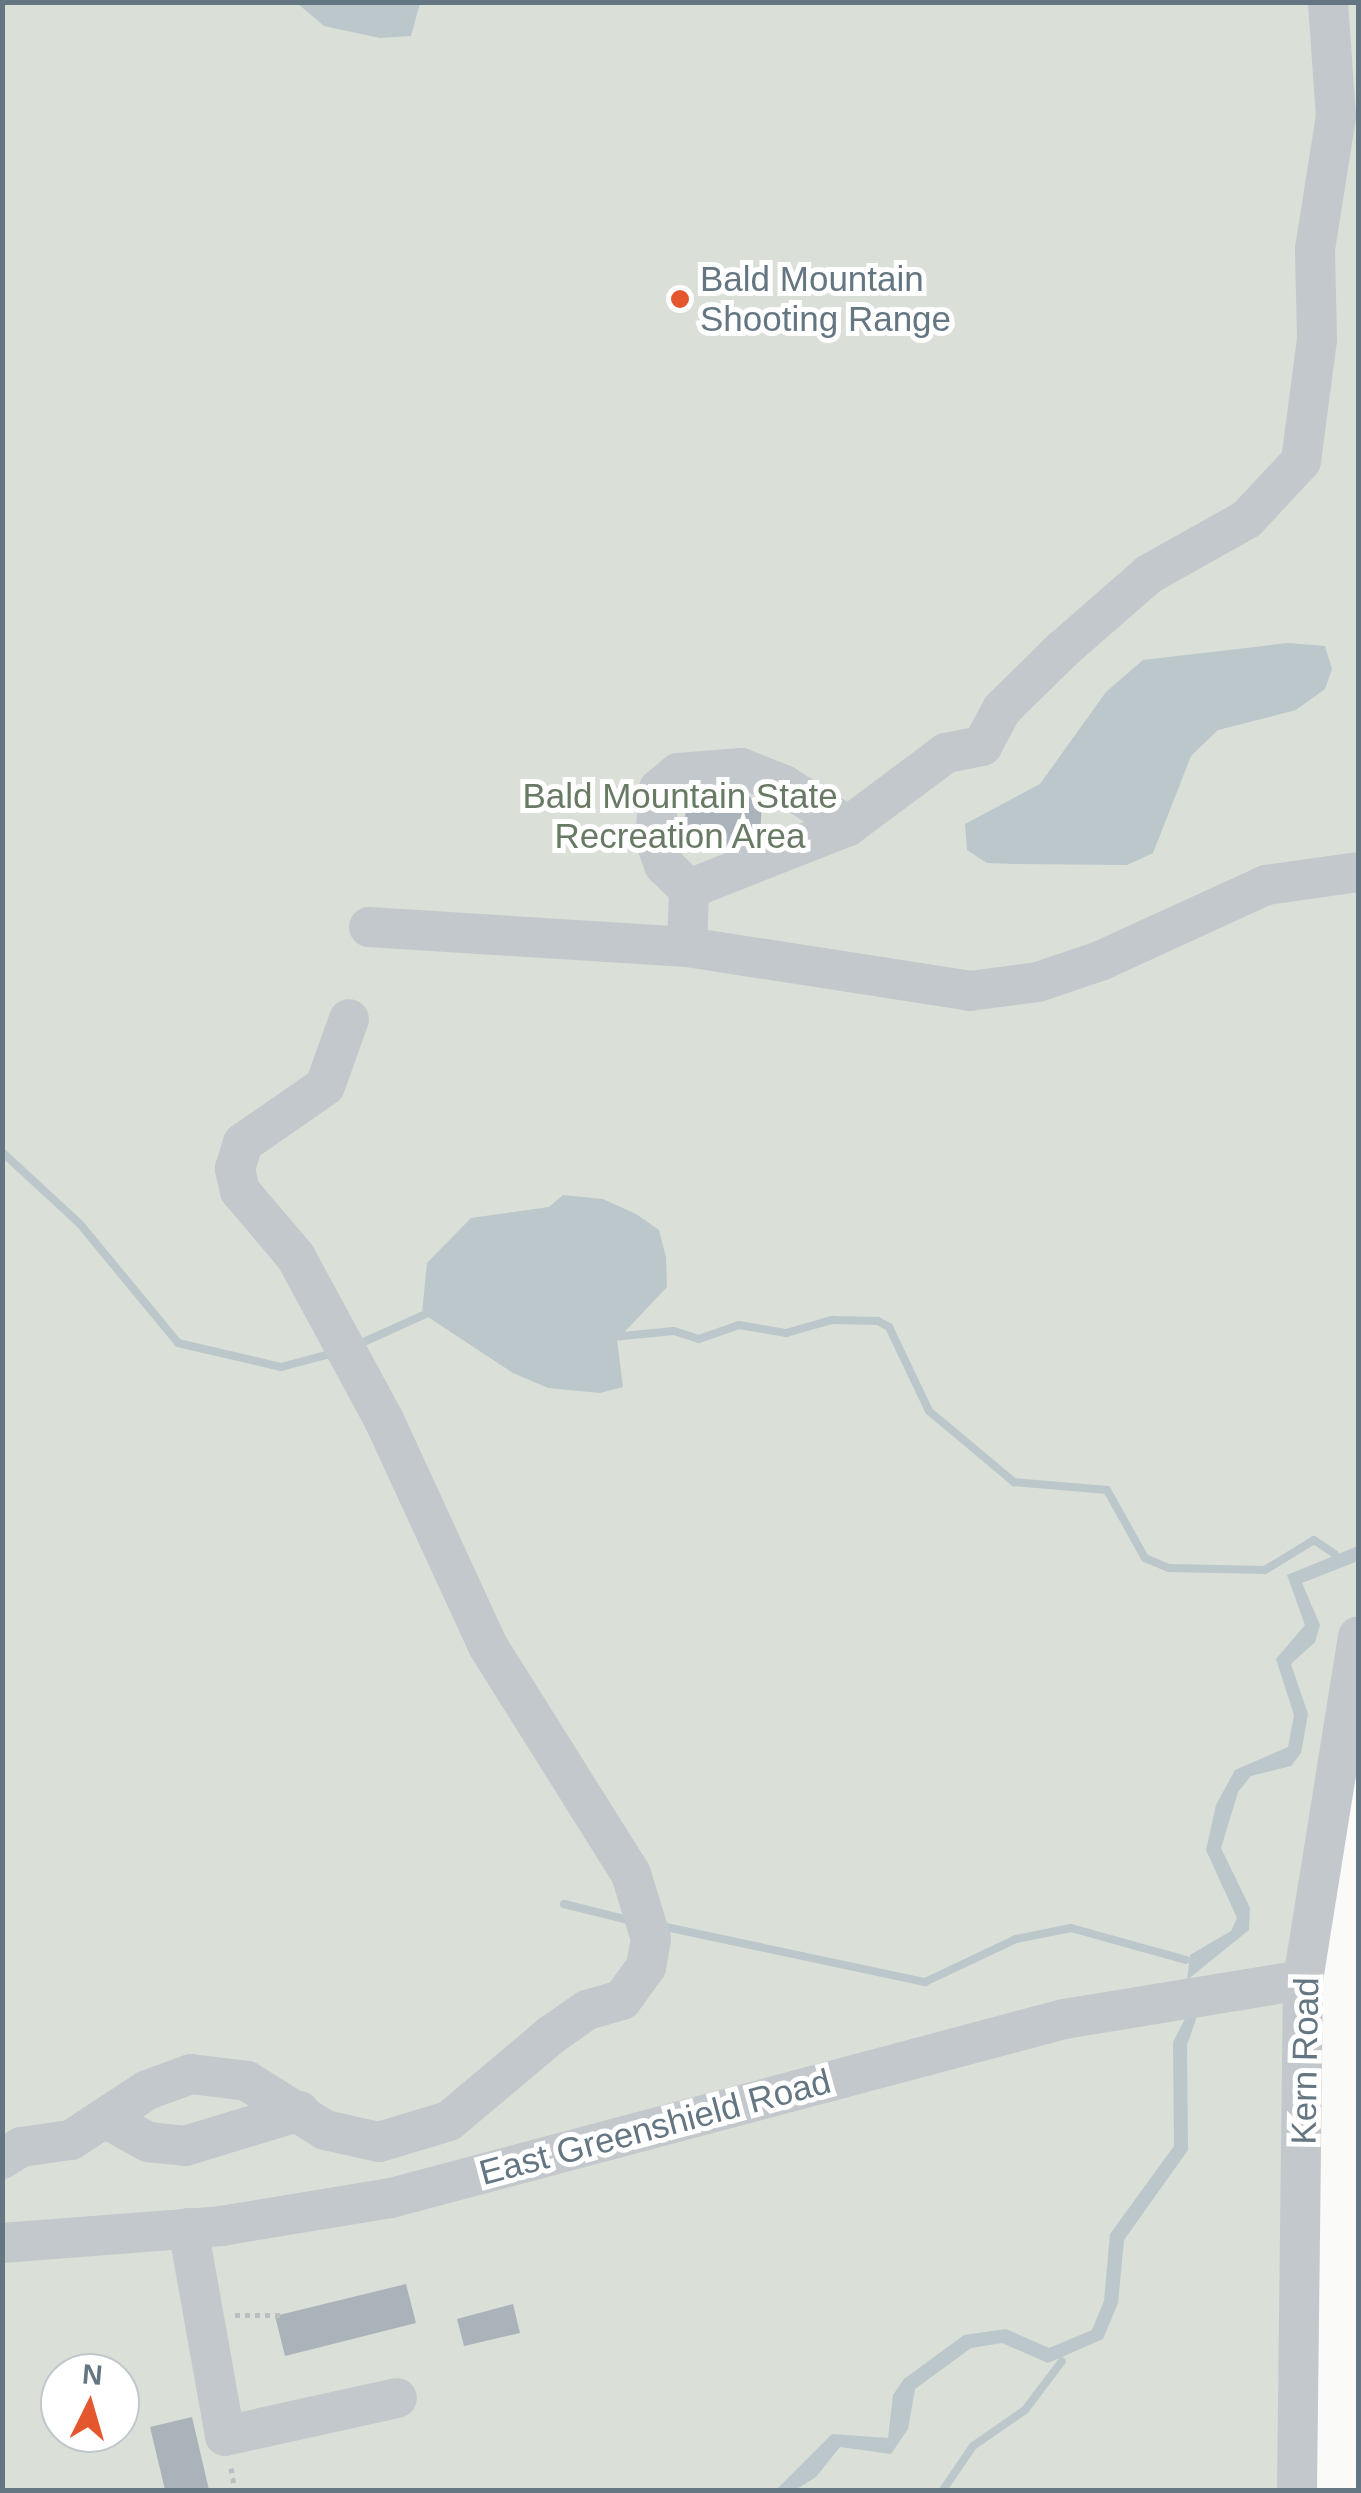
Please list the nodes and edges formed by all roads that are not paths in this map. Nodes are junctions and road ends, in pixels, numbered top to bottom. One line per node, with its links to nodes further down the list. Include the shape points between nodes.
1 (1328, 2): 2 (street, via 1336,117 1316,234 1317,339 1301,461 1247,519 1118,600 1020,689 982,746 946,753)
2 (848, 826): 4 (street); 4 (street, via 741,768 678,773 659,789 656,840 664,864)
3 (1358, 872): 6 (street, via 1266,886 1100,962 1038,982 970,992)
4 (689, 889): 6 (street)
5 (369, 928): 6 (street)
6 (687, 947)
7 (349, 1019): 10 (street, via 325,1086 244,1143 235,1168 240,1191 296,1257 384,1420 488,1646 631,1874 651,1939 646,1966 622,2000 551,2035 449,2121 364,2143 325,2130)
8 (1358, 1636): 9 (street, Kern Road)
9 (1303, 1980): 13 (street, East Greenshield Road, via 1064,2019 391,2198); 16 (street, Kern Road)
10 (300, 2111): 11 (street, via 185,2146 148,2142); 11 (street, via 247,2081 191,2074)
11 (105, 2118): 12 (street, via 71,2140 21,2147)
12 (2, 2159)
13 (188, 2228): 14 (street, East Greenshield Road); 15 (street, via 225,2436)
14 (2, 2244)
15 (397, 2398)
16 (1297, 2490)

